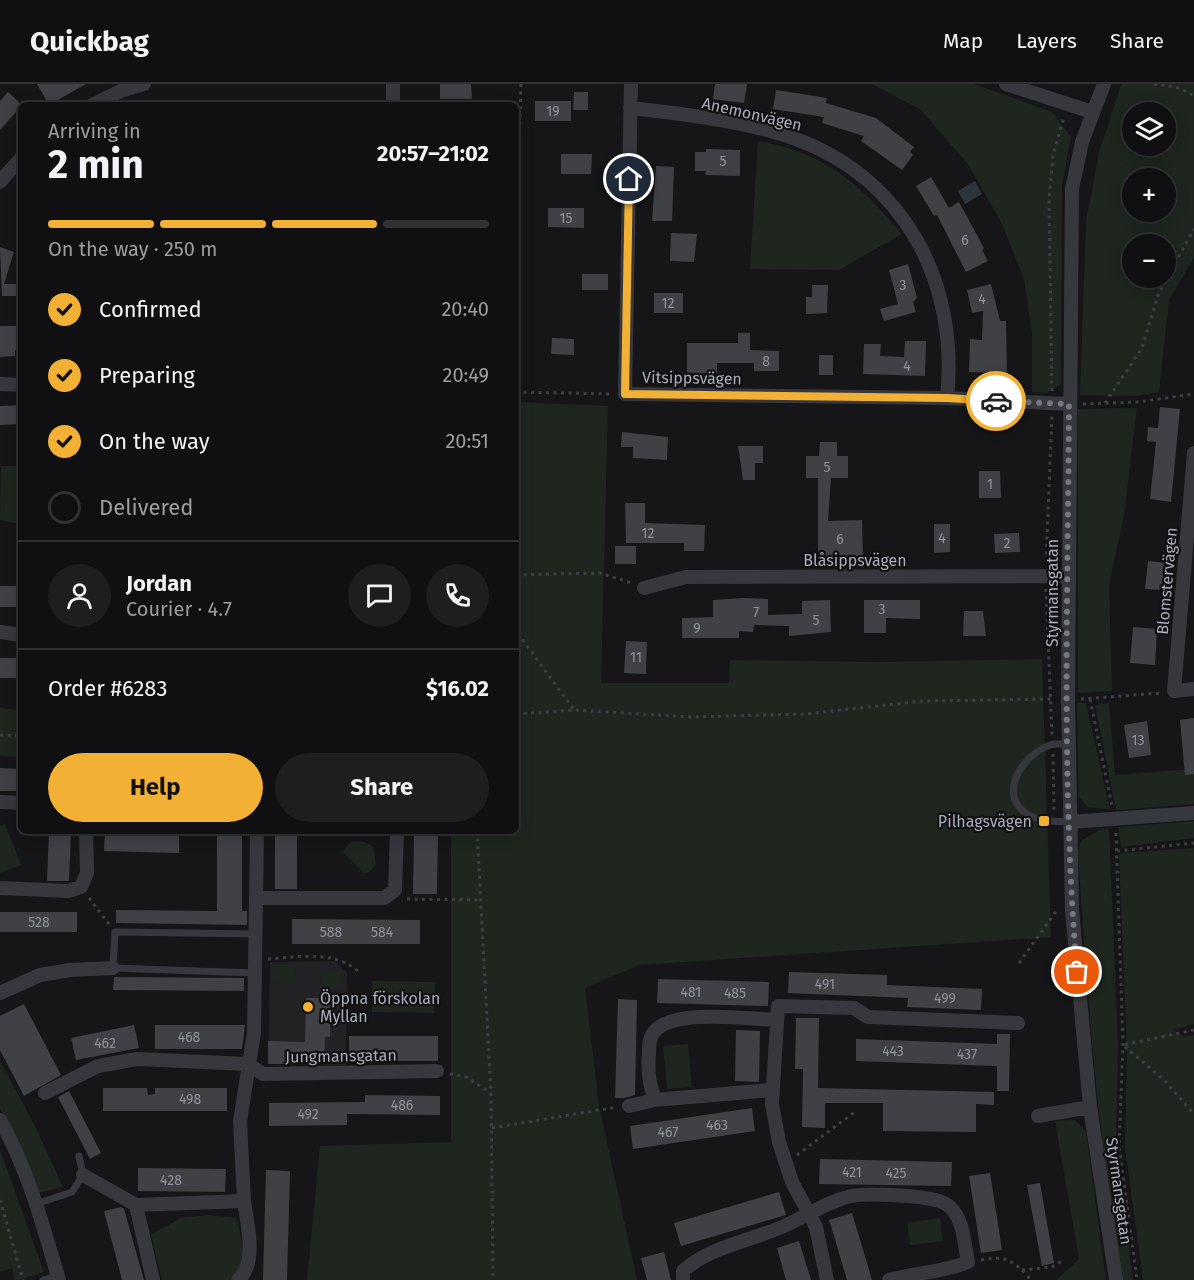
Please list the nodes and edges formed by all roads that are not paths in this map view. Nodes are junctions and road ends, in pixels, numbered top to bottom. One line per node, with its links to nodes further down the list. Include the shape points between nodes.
1 (144, 84): 6 (street)
2 (393, 84): 7 (street)
3 (631, 84): 8 (street, Vitsippsvägen)
4 (1006, 84): 9 (street)
5 (1104, 84): 9 (street, Styrmansgatan)
6 (98, 102)
7 (393, 102)
8 (630, 108): 14 (street, Anemonvägen, via 795,138 846,163 869,181 892,203 930,263 945,320); 14 (street, Vitsippsvägen, via 625,394)
9 (1092, 112): 15 (street, Styrmansgatan, via 1072,189)
10 (18, 161): 11 (street)
11 (0, 182)
12 (0, 384): 13 (street)
13 (18, 385)
14 (947, 398): 15 (street, Vitsippsvägen)
15 (1069, 404): 17 (street, Styrmansgatan)
16 (1194, 453): 21 (street, Blomstervägen, via 1174,692)
17 (1069, 576): 18 (street, Blåsippsvägen, via 686,577); 22 (street, Styrmansgatan)
18 (644, 588)
19 (0, 633): 20 (street)
20 (18, 635)
21 (1194, 689)
22 (1068, 745): 26 (street, Styrmansgatan); 26 (lane, via 1052,744 1033,754 1014,778 1013,790 1021,809 1044,821)
23 (0, 802): 24 (street)
24 (18, 803)
25 (1194, 813): 26 (street)
26 (1070, 822): 44 (street, Styrmansgatan, via 1072,910)
27 (86, 834): 30 (street, via 87,873 81,887 68,891)
28 (257, 834): 31 (street)
29 (397, 834): 31 (street, via 395,890 384,898)
30 (0, 888)
31 (258, 898): 32 (street)
32 (256, 934): 33 (street); 34 (lane, via 115,932)
33 (255, 966): 34 (lane); 38 (street, via 254,1033)
34 (113, 968): 35 (street, via 40,975)
35 (0, 993)
36 (777, 1020): 37 (street, via 778,1006 854,1008 868,1017); 40 (street); 42 (street, via 687,1018 667,1022 650,1039 647,1068)
37 (1018, 1023)
38 (248, 1064): 39 (street, Jungmansgatan, via 263,1074); 41 (street, Jungmansgatan, via 137,1059 98,1065); 49 (street, via 240,1121)
39 (437, 1071)
40 (771, 1090): 42 (street); 52 (street, via 779,1142)
41 (45, 1093)
42 (655, 1100): 43 (street)
43 (628, 1106)
44 (1090, 1107): 45 (street); 60 (street, Styrmansgatan)
45 (1038, 1116)
46 (0, 1120): 50 (street)
47 (79, 1156): 48 (lane)
48 (83, 1175): 50 (lane, via 72,1192); 51 (street)
49 (244, 1201): 51 (street); 56 (street, via 250,1248 245,1274)
50 (36, 1204): 53 (street)
51 (136, 1205): 55 (street)
52 (808, 1214): 57 (street, via 691,1264 683,1271); 58 (street, via 816,1227); 59 (street, via 826,1203 853,1196 933,1199 946,1204 958,1215 968,1262)
53 (58, 1278): 54 (lane)
54 (43, 1280)
55 (153, 1280)
56 (238, 1280)
57 (682, 1280)
58 (827, 1280)
59 (889, 1280)
60 (1116, 1280)

